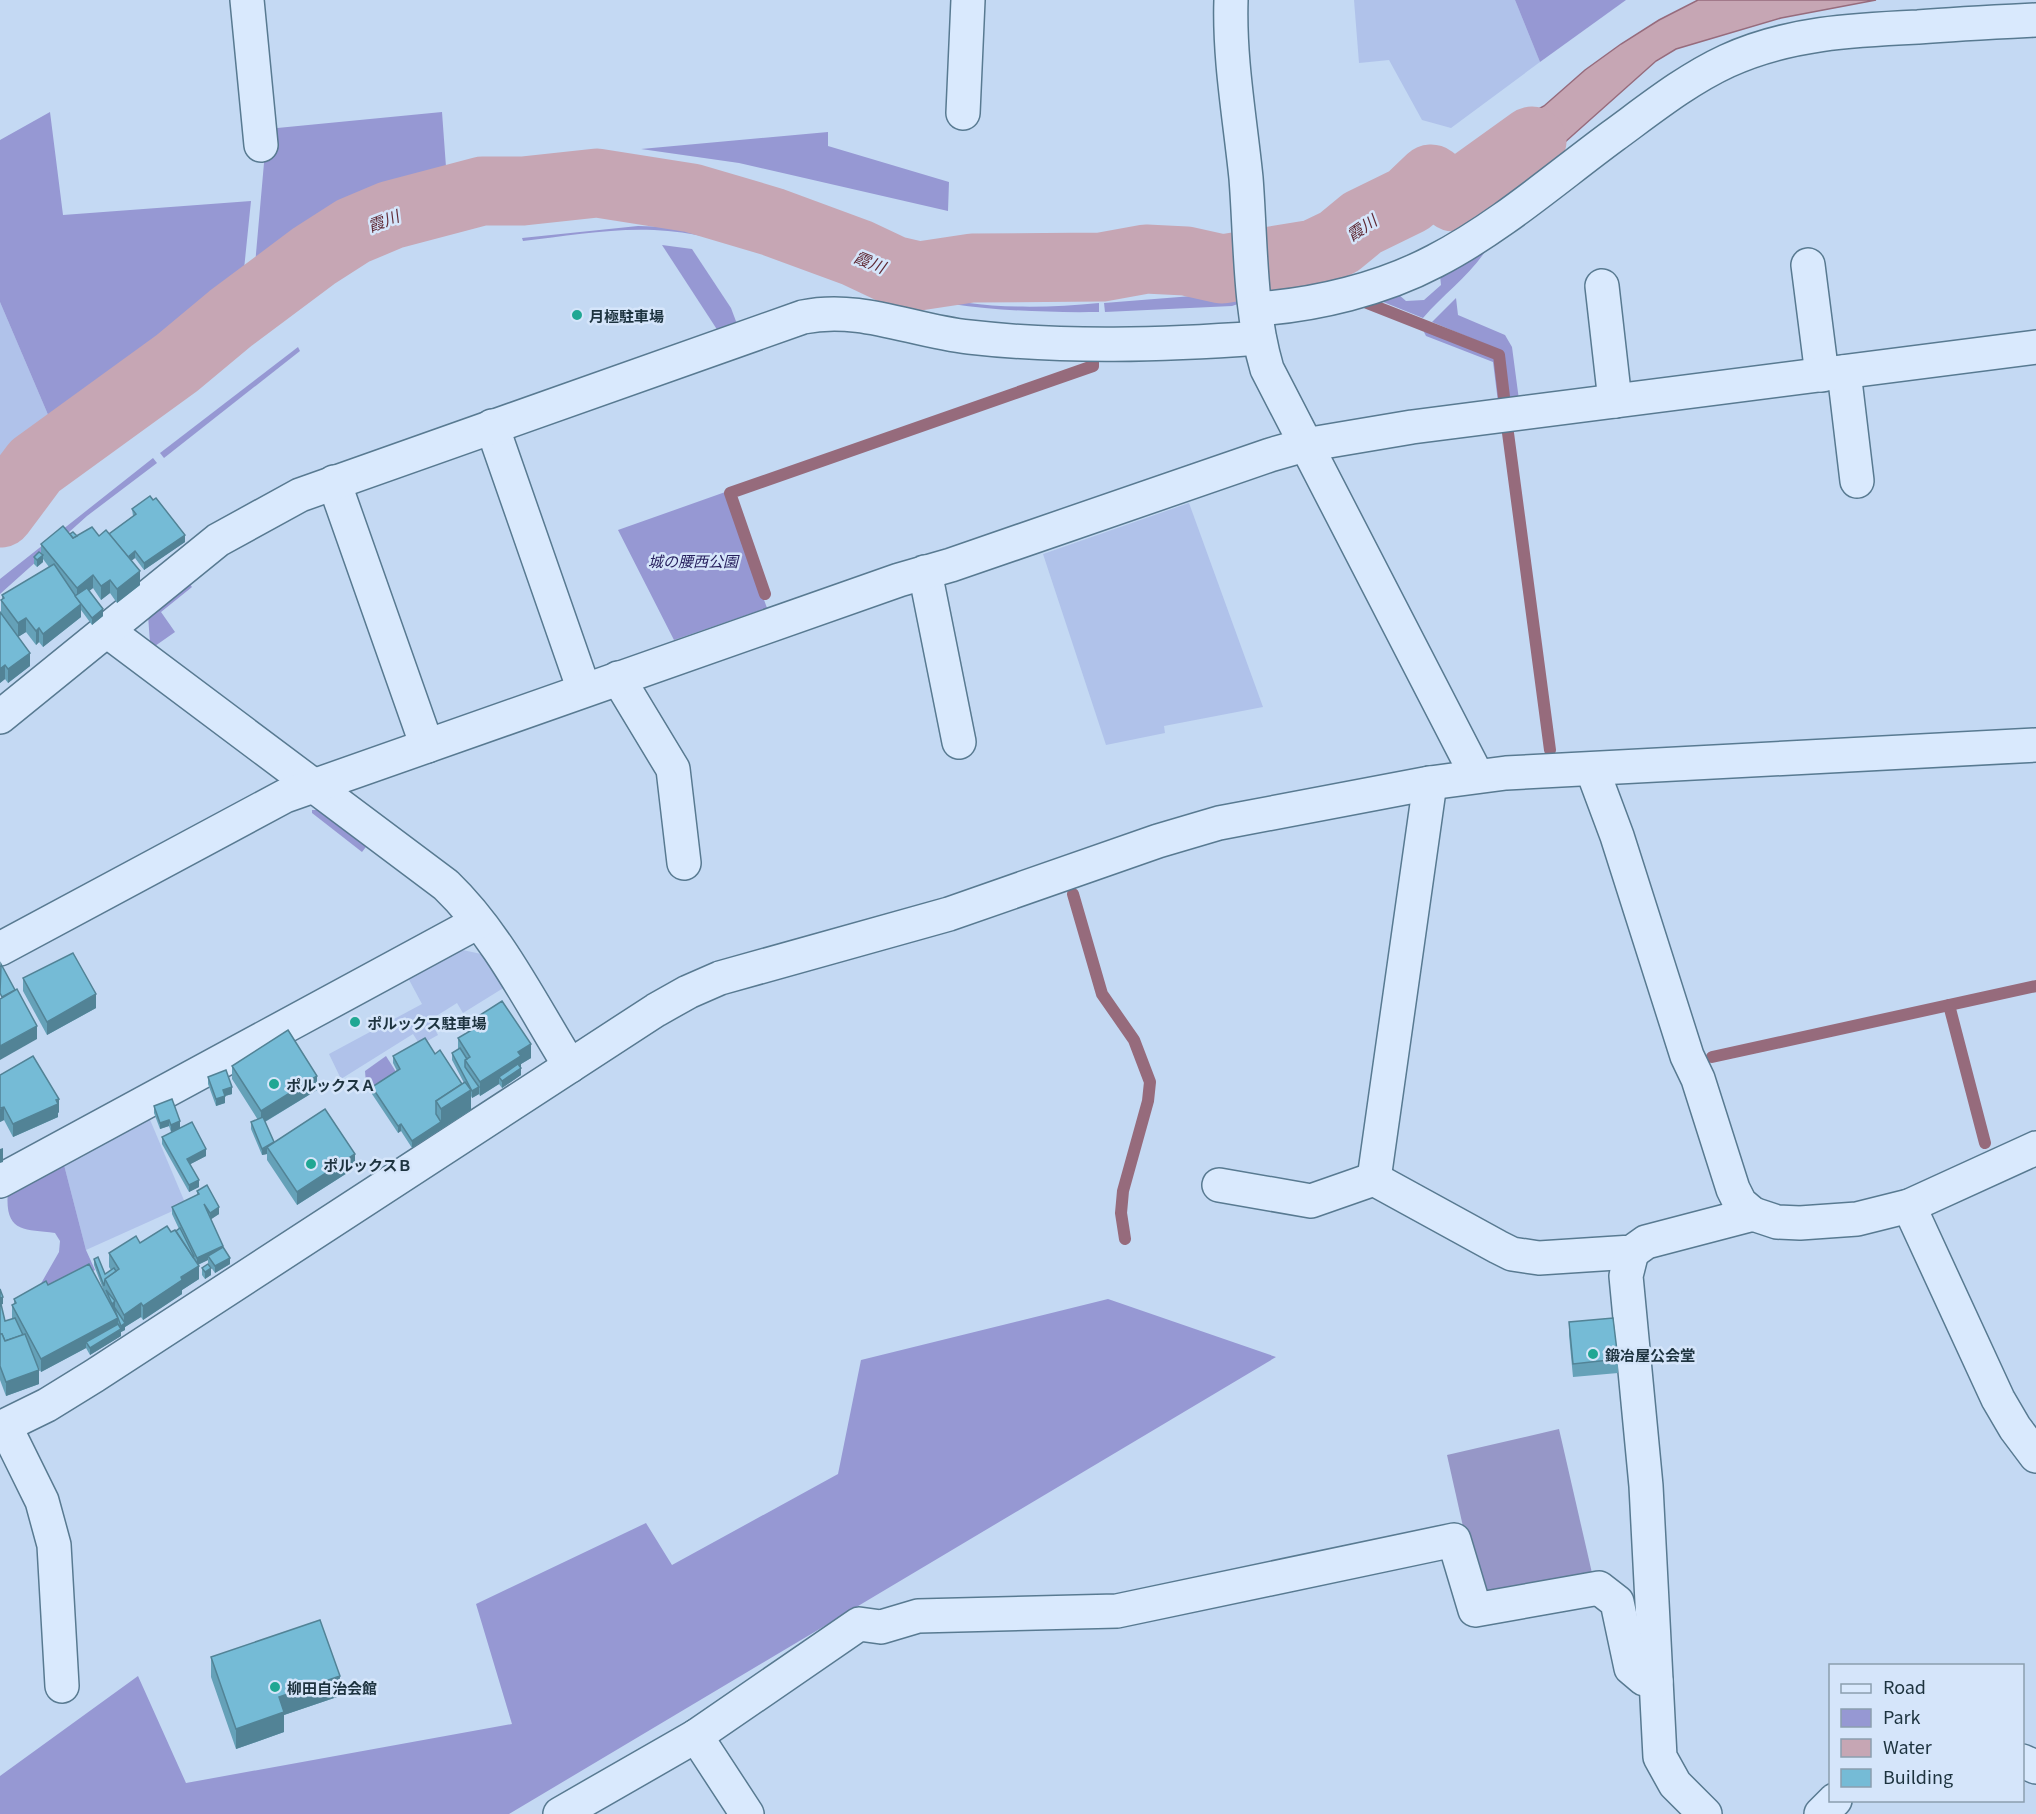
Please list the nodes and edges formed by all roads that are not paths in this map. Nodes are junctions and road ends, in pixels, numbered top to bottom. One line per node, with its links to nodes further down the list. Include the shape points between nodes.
1 (248, 0): 6 (street)
2 (968, 0): 5 (street)
3 (1231, 0): 9 (street)
4 (2036, 20): 9 (street, via 1833,32 1753,51 1675,91 1491,226 1435,261 1366,288)
5 (963, 113)
6 (261, 145)
7 (1808, 265): 11 (street)
8 (1602, 286): 12 (street)
9 (1256, 315): 13 (street, via 1145,345 970,338 854,313 820,313); 14 (street, via 1271,380)
10 (2036, 347): 11 (street)
11 (1833, 373): 12 (street); 15 (street)
12 (1615, 401): 14 (street)
13 (492, 426): 16 (street); 20 (street)
14 (1305, 445): 17 (street); 26 (street)
15 (1857, 481)
16 (334, 482): 18 (street, via 300,495 218,540); 24 (street)
17 (926, 572): 19 (street); 22 (street)
18 (106, 630): 21 (street); 28 (street)
19 (618, 678): 20 (street); 29 (street, via 673,769)
20 (584, 690): 24 (street)
21 (0, 717)
22 (960, 742)
23 (2036, 745): 25 (street)
24 (427, 746): 28 (street)
25 (1592, 769): 26 (street); 38 (street, via 1733,1189 1740,1203)
26 (1477, 776): 27 (street)
27 (1430, 783): 32 (street, via 1190,831 949,914 720,978 680,996); 34 (street)
28 (316, 785): 30 (street, via 446,885); 31 (street, via 285,796)
29 (684, 863)
30 (478, 922): 32 (street); 35 (street)
31 (0, 949)
32 (570, 1066): 40 (street, via 94,1376)
33 (2036, 1148): 37 (street)
34 (1374, 1179): 36 (street, via 1311,1201); 39 (street, via 1512,1254 1539,1258)
35 (0, 1181)
36 (1219, 1185)
37 (1909, 1206): 38 (street, via 1857,1219 1800,1224); 41 (street, via 1998,1399)
38 (1753, 1214): 39 (street, via 1646,1242)
39 (1632, 1252): 42 (street, via 1626,1276 1646,1486)
40 (2, 1427): 43 (street, via 42,1501 54,1545)
41 (2036, 1456)
42 (1656, 1681): 44 (street, via 1644,1679 1631,1668 1617,1602 1599,1588 1475,1610 1454,1540 1117,1611 918,1616 881,1627 859,1624); 48 (street, via 1660,1757 1675,1784)
43 (62, 1686)
44 (696, 1736): 46 (street); 47 (street)
45 (1833, 1802): 49 (street)
46 (571, 1811)
47 (747, 1814)
48 (1705, 1814)
49 (1821, 1814)

